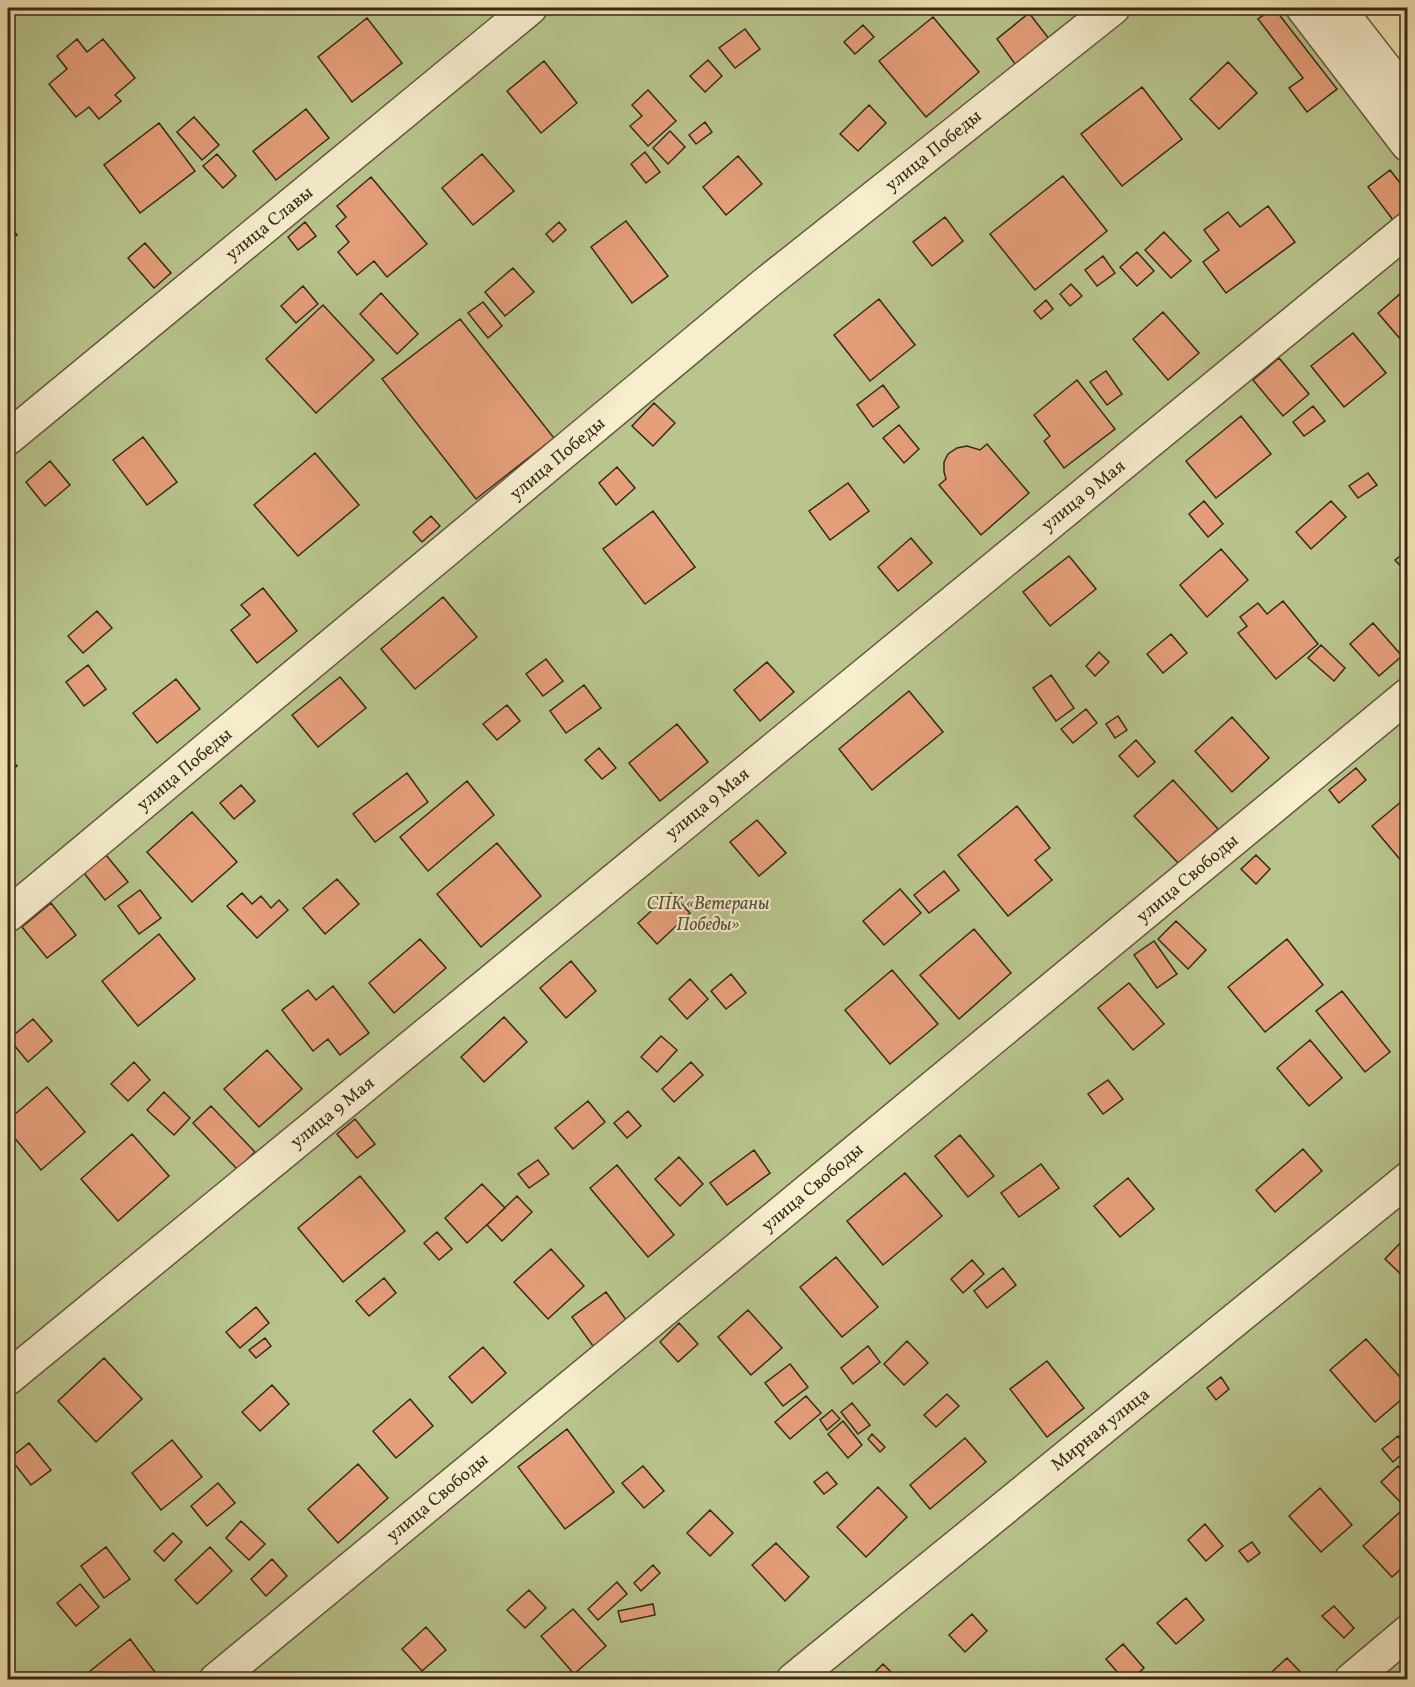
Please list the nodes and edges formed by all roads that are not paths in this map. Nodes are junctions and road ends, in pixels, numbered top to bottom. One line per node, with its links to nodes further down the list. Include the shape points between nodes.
1 (530, 8): 8 (street, улица Славы)
2 (1113, 8): 10 (street, улица Победы, via 755,293)
3 (1303, 8): 6 (street)
4 (1338, 8): 5 (street)
5 (1407, 98)
6 (1407, 145)
7 (1407, 229): 12 (street, улица 9 Мая)
8 (8, 438)
9 (1407, 695): 14 (street, улица Свободы)
10 (8, 915)
11 (1407, 1179): 15 (street, Мирная улица)
12 (8, 1378)
13 (1407, 1632): 16 (street)
14 (216, 1680)
15 (793, 1680)
16 (1351, 1680)

